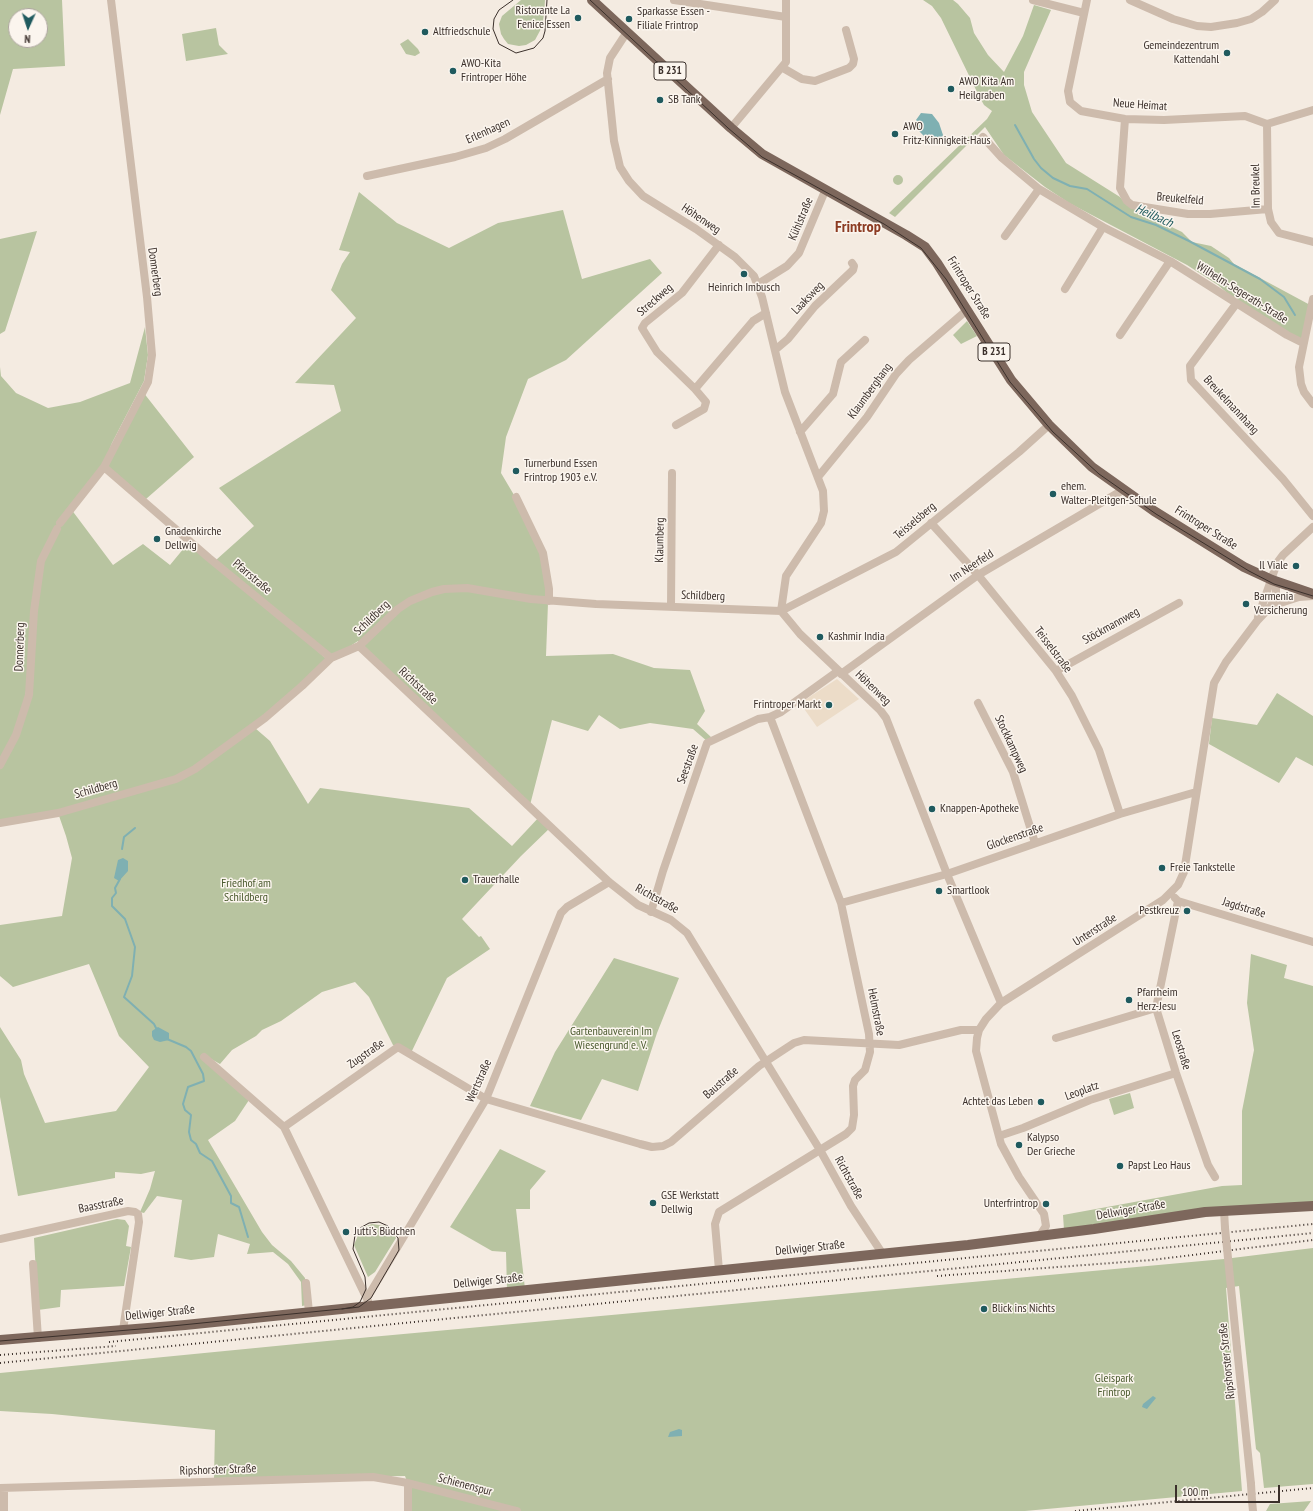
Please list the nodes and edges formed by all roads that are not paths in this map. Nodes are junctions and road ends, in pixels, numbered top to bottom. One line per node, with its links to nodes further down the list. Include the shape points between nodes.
1 (111, 0): 45 (street, Donnerberg, via 152,355 148,382)
2 (674, 0): 10 (street)
3 (786, 0): 10 (street)
4 (1034, 0): 9 (street)
5 (1087, 0): 9 (street, Neue Heimat)
6 (1130, 0): 7 (street, via 1184,23 1211,27 1251,19)
7 (1275, 0)
8 (598, 2): 12 (main road, Frintroper Straße / B 231)
9 (1084, 13): 16 (street, Neue Heimat, via 1068,91 1070,102 1081,111)
10 (786, 17): 13 (street, via 788,56)
11 (846, 30): 13 (street, via 854,58 849,68 815,81 802,79)
12 (627, 32): 14 (street, Höhenweg, via 610,58); 18 (main road, Frintroper Straße / B 231)
13 (782, 68): 18 (street)
14 (608, 78): 20 (street, Erlenhagen, via 486,148); 27 (street, Höhenweg, via 615,150 625,175 643,196)
15 (1313, 110): 17 (street)
16 (1126, 119): 17 (street, Neue Heimat, via 1245,116); 23 (street, Breukelfeld, via 1120,188 1132,205 1188,214)
17 (1268, 124): 23 (street, Im Breukel)
18 (730, 128): 22 (main road, Frintroper Straße / B 231, via 762,154)
19 (983, 137): 21 (street, Wilhelm-Segerath-Straße, via 1002,158)
20 (367, 176)
21 (1039, 189): 24 (street, Wilhelm-Segerath-Straße); 25 (street)
22 (825, 191): 30 (street, Kühlstraße, via 799,253 787,266); 34 (main road, Frintroper Straße / B 231, via 925,248 938,263)
23 (1268, 210): 26 (street, Im Breukel, via 1271,222 1279,233)
24 (1103, 227): 28 (street, Wilhelm-Segerath-Straße); 31 (street)
25 (1005, 236)
26 (1313, 242)
27 (719, 245): 30 (street, Höhenweg, via 741,262); 40 (street, Streckweg, via 682,292 642,328 657,352)
28 (1170, 261): 33 (street, Wilhelm-Segerath-Straße); 36 (street)
29 (852, 263): 39 (street, Laaksweg, via 853,270 815,306 788,339)
30 (758, 284): 35 (street, Höhenweg)
31 (1064, 289)
32 (1313, 299): 38 (street)
33 (1236, 304): 38 (street, Wilhelm-Segerath-Straße); 50 (street, Breukelmannhang, via 1190,366 1191,380 1283,479)
34 (968, 310): 43 (main road, Frintroper Straße / B 231, via 1011,380); 47 (street, Klaumberghang, via 896,374 867,417)
35 (766, 313): 39 (street, Höhenweg); 40 (street, via 753,321)
36 (1120, 335)
37 (864, 340): 44 (street, via 841,362 833,394)
38 (1303, 343): 41 (street, via 1299,376 1304,392)
39 (775, 350): 44 (street, Höhenweg, via 785,392)
40 (695, 389): 42 (street, Streckweg, via 704,399 706,406)
41 (1313, 404)
42 (676, 425)
43 (1049, 425): 48 (main road, Frintroper Straße / B 231, via 1081,457); 51 (street, Teisselsberg)
44 (800, 432): 47 (street, Höhenweg)
45 (104, 467): 63 (street, Pfarrstraße, via 209,558); 68 (street, Donnerberg, via 59,526 41,561 34,611 29,694 16,735)
46 (672, 473): 59 (street, Klaumberg)
47 (818, 477): 60 (street, Höhenweg, via 824,497 823,517 817,532 786,576)
48 (1123, 490): 53 (street, Im Neerfeld); 54 (main road, Frintroper Straße / B 231, via 1234,561)
49 (516, 497): 56 (street, via 543,554 549,589)
50 (1313, 516)
51 (931, 523): 53 (street, Teisselstraße); 60 (street, Teisselsberg, via 896,552)
52 (1313, 526): 54 (street, Unterstraße, via 1283,555 1275,567)
53 (978, 575): 64 (street, Teisselstraße); 65 (street, Im Neerfeld)
54 (1272, 580): 55 (main road, Frintroper Straße / B 231); 58 (street, via 1276,593); 61 (street, Unterstraße)
55 (1313, 595): 58 (street, via 1293,598)
56 (548, 601): 59 (street, Schildberg); 62 (street, Schildberg, via 467,588 444,589 420,596 398,609)
57 (1179, 603): 64 (street, Stöckmannweg)
58 (1271, 606): 61 (street, Unterstraße)
59 (671, 607): 60 (street, Schildberg)
60 (781, 611): 65 (street, Höhenweg, via 800,634)
61 (1257, 620): 69 (street, Unterstraße, via 1220,670 1214,683)
62 (359, 646): 63 (street, Schildberg); 74 (street, Richtstraße)
63 (331, 658): 71 (street, Schildberg, via 265,718 195,769 176,779 58,813)
64 (1056, 671): 70 (street, Teisselstraße, via 1072,696 1099,750)
65 (840, 673): 67 (street, Seestraße, via 799,702); 73 (street, Höhenweg, via 859,695 886,718)
66 (978, 703): 72 (street, Stockkampweg, via 1013,772)
67 (770, 718): 77 (street, Helmstraße); 78 (street, Seestraße, via 758,719 707,743)
68 (0, 765)
69 (1196, 792): 70 (street, Glockenstraße); 75 (street, Unterstraße, via 1184,872)
70 (1120, 814): 72 (street, Glockenstraße)
71 (0, 823)
72 (1035, 843): 73 (street, Glockenstraße)
73 (947, 874): 77 (street, Glockenstraße); 80 (street, Höhenweg)
74 (609, 882): 78 (street, Richtstraße); 88 (street, Wertstraße, via 561,913)
75 (1171, 894): 76 (street, Jagdstraße); 80 (street, Unterstraße)
76 (1178, 901): 79 (street, Jagdstraße); 81 (street, Leostraße)
77 (841, 903): 84 (street, Helmstraße)
78 (651, 912): 86 (street, Richtstraße, via 671,920 687,933)
79 (1313, 942)
80 (1001, 1003): 82 (street, Unterstraße)
81 (1156, 1008): 83 (street); 87 (street, Leostraße)
82 (979, 1030): 84 (street, Baustraße, via 961,1030 907,1044); 90 (street, Unterstraße, via 976,1051)
83 (1056, 1038)
84 (871, 1043): 86 (street, Baustraße, via 804,1040 794,1043); 91 (street, Helmstraße, via 865,1070 854,1080 852,1128)
85 (204, 1057): 89 (street)
86 (765, 1062): 88 (street, Baustraße, via 663,1146 640,1144); 91 (street, Richtstraße)
87 (1176, 1073): 90 (street, Leoplatz, via 1090,1100); 92 (street, Leostraße, via 1208,1165)
88 (486, 1099): 89 (street, Zugstraße, via 396,1047); 101 (street, Wertstraße)
89 (284, 1127): 101 (street)
90 (999, 1136): 95 (street, Unterstraße, via 1012,1165 1044,1214 1046,1226)
91 (820, 1150): 97 (street, Richtstraße, via 851,1206); 99 (street, Helmstraße, via 719,1212 715,1224)
92 (1216, 1177)
93 (1313, 1206): 94 (main road, Dellwiger Straße)
94 (1224, 1210): 95 (main road, Dellwiger Straße); 112 (street, Ripshorster Straße, bridge)
95 (1040, 1235): 97 (main road, Dellwiger Straße)
96 (0, 1238): 103 (street, Baasstraße, via 128,1211 138,1214 139,1222)
97 (882, 1253): 99 (main road, Dellwiger Straße)
98 (33, 1264): 104 (street)
99 (719, 1270): 101 (main road, Dellwiger Straße)
100 (306, 1283): 102 (street)
101 (368, 1302): 102 (main road, Dellwiger Straße)
102 (309, 1312): 103 (main road, Dellwiger Straße)
103 (123, 1330): 104 (main road, Dellwiger Straße)
104 (38, 1338): 105 (main road, Dellwiger Straße)
105 (0, 1340)
106 (408, 1483): 107 (street, Ripshorster Straße, via 383,1478 347,1477); 109 (street); 110 (street, Schienenspur)
107 (2, 1488): 108 (street)
108 (4, 1511)
109 (408, 1511)
110 (517, 1511)
111 (1244, 1511): 112 (street, Ripshorster Straße)
112 (1253, 1511)

